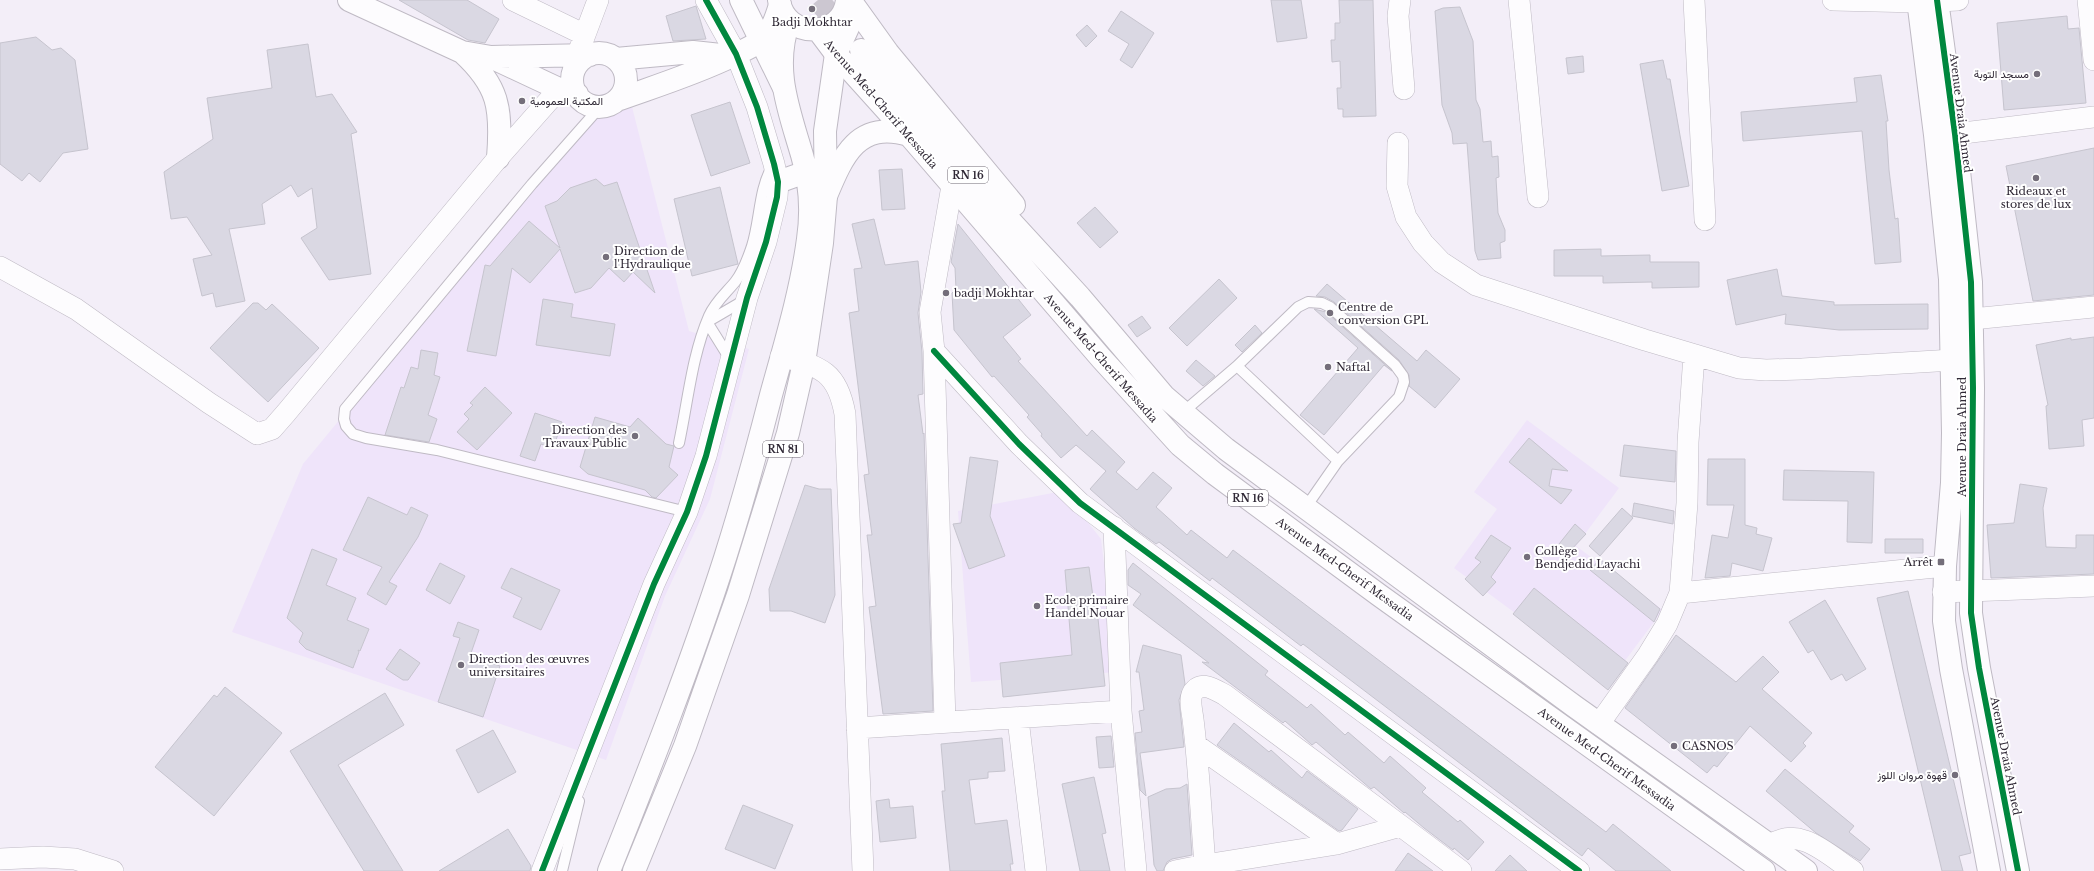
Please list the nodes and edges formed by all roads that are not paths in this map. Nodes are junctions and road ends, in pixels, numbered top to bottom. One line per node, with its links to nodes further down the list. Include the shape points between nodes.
1 (349, 0): 18 (main road)
2 (513, 0): 16 (street)
3 (598, 0): 16 (street)
4 (706, 0): 20 (street)
5 (741, 0): 15 (main road)
6 (1400, 0): 25 (street, via 1398,16)
7 (1519, 0): 37 (street)
8 (1694, 0): 38 (street)
9 (1833, 0): 11 (street)
10 (2088, 0): 23 (street)
11 (1933, 1): 29 (main road, Avenue Draia Ahmed); 48 (main road, Avenue Draia Ahmed, via 1935,135 1950,279)
12 (851, 3): 14 (main road, via 833,24); 19 (main road, RN 81); 40 (main road, via 888,53 1037,232)
13 (783, 9): 14 (main road, via 798,27); 15 (main road); 24 (main road, RN 81, via 780,55)
14 (818, 30): 19 (main road, Avenue Med-Cherif Messadia / RN 16)
15 (761, 40): 20 (main road); 24 (main road)
16 (584, 48): 21 (main road); 22 (main road, via 608,54); 26 (main road, via 583,59 574,72 573,87)
17 (861, 50): 40 (main road, RN 16, via 959,166)
18 (462, 52): 21 (main road); 32 (main road, via 480,68 491,85 498,108)
19 (836, 54): 30 (main road, Avenue Med-Cherif Messadia / RN 16); 36 (main road, RN 81, via 825,131)
20 (733, 55): 22 (main road, via 693,52); 27 (main road, via 712,66); 34 (street, via 757,107)
21 (491, 57): 26 (main road)
22 (616, 59): 27 (main road, via 626,74 626,84 623,93)
23 (2094, 60)
24 (783, 86): 33 (main road, RN 81)
25 (1404, 89)
26 (568, 92): 27 (main road, via 591,106); 32 (street)
27 (609, 103): 56 (lane, via 527,190 386,358 345,408 344,419 353,434 366,438 437,450)
28 (2094, 118): 29 (street)
29 (1955, 134): 43 (main road, Avenue Draia Ahmed, via 1971,282)
30 (909, 136): 35 (main road, Avenue Med-Cherif Messadia / RN 16); 36 (main road, via 896,131 881,131 855,143 838,165)
31 (1398, 143): 46 (street, via 1397,186 1406,218 1423,243 1441,262 1476,285)
32 (498, 158): 39 (street, via 286,413 272,429 257,434 76,309)
33 (806, 172): 34 (main road); 47 (main road, RN 81, via 811,217 808,240)
34 (776, 173): 41 (street, via 773,216); 44 (lane, via 764,184 758,226 743,268 716,303)
35 (952, 186): 45 (street, via 930,312); 86 (main road, Avenue Med-Cherif Messadia / RN 16, via 1180,445 1215,474 1379,595)
36 (826, 196): 50 (main road, RN 81, via 822,243)
37 (1538, 197)
38 (1706, 220)
39 (0, 267)
40 (1080, 297): 52 (main road, Avenue Med-Cherif Messadia / RN 16, via 1164,396)
41 (747, 298): 44 (lane, via 736,307); 49 (street)
42 (2094, 307): 43 (street)
43 (1972, 319): 60 (main road, Avenue Draia Ahmed)
44 (707, 322): 49 (lane); 53 (lane)
45 (934, 351): 57 (street, via 1019,444 1080,503); 65 (street)
46 (1694, 355): 48 (street, via 1739,368 1766,370); 62 (street, via 1688,442 1688,503)
47 (781, 356): 50 (street); 79 (main road, RN 81, via 725,559)
48 (1953, 360): 58 (main road, Avenue Draia Ahmed, via 1952,483)
49 (731, 361): 56 (street, via 706,456)
50 (804, 362): 67 (street, via 828,374 836,384 842,397 845,414); 80 (main road, RN 81, via 788,433 738,595 685,746)
51 (1237, 366): 52 (lane); 54 (lane); 54 (lane, via 1298,307 1308,302 1322,303 1330,307 1395,365 1404,382 1399,397)
52 (1182, 413): 55 (main road, Avenue Med-Cherif Messadia / RN 16, via 1226,449)
53 (679, 443)
54 (1338, 461): 55 (lane)
55 (1306, 507): 66 (main road, Avenue Med-Cherif Messadia / RN 16)
56 (687, 512): 68 (street, via 654,584)
57 (1114, 527): 63 (street); 75 (street)
58 (1945, 566): 61 (main road, Avenue Draia Ahmed); 62 (street)
59 (2094, 586): 60 (street)
60 (1970, 591): 61 (street); 90 (main road, Avenue Draia Ahmed, via 1979,668)
61 (1943, 592): 89 (main road, Avenue Draia Ahmed, via 1949,656)
62 (1680, 593): 66 (street, via 1667,624 1648,656)
63 (1121, 711): 64 (street); 83 (street)
64 (1018, 719): 65 (street); 82 (street)
65 (945, 722): 67 (street)
66 (1599, 724): 72 (main road, Avenue Med-Cherif Messadia / RN 16)
67 (857, 728): 81 (street)
68 (592, 741): 77 (street); 78 (lane)
69 (1196, 745): 70 (street, via 1192,694 1202,686 1242,707); 71 (street); 74 (street)
70 (1402, 826): 71 (street); 85 (street)
71 (1337, 844): 74 (street)
72 (1770, 845): 87 (main road, Avenue Med-Cherif Messadia / RN 16); 88 (street, via 1785,837 1802,838)
73 (0, 859): 76 (street, via 75,859)
74 (1204, 865): 84 (street)
75 (1566, 867)
76 (113, 871)
77 (542, 871)
78 (562, 871)
79 (609, 871)
80 (634, 871)
81 (863, 871)
82 (1036, 871)
83 (1136, 871)
84 (1175, 871)
85 (1461, 871)
86 (1764, 871)
87 (1806, 871)
88 (1853, 871)
89 (1989, 871)
90 (2018, 871)

